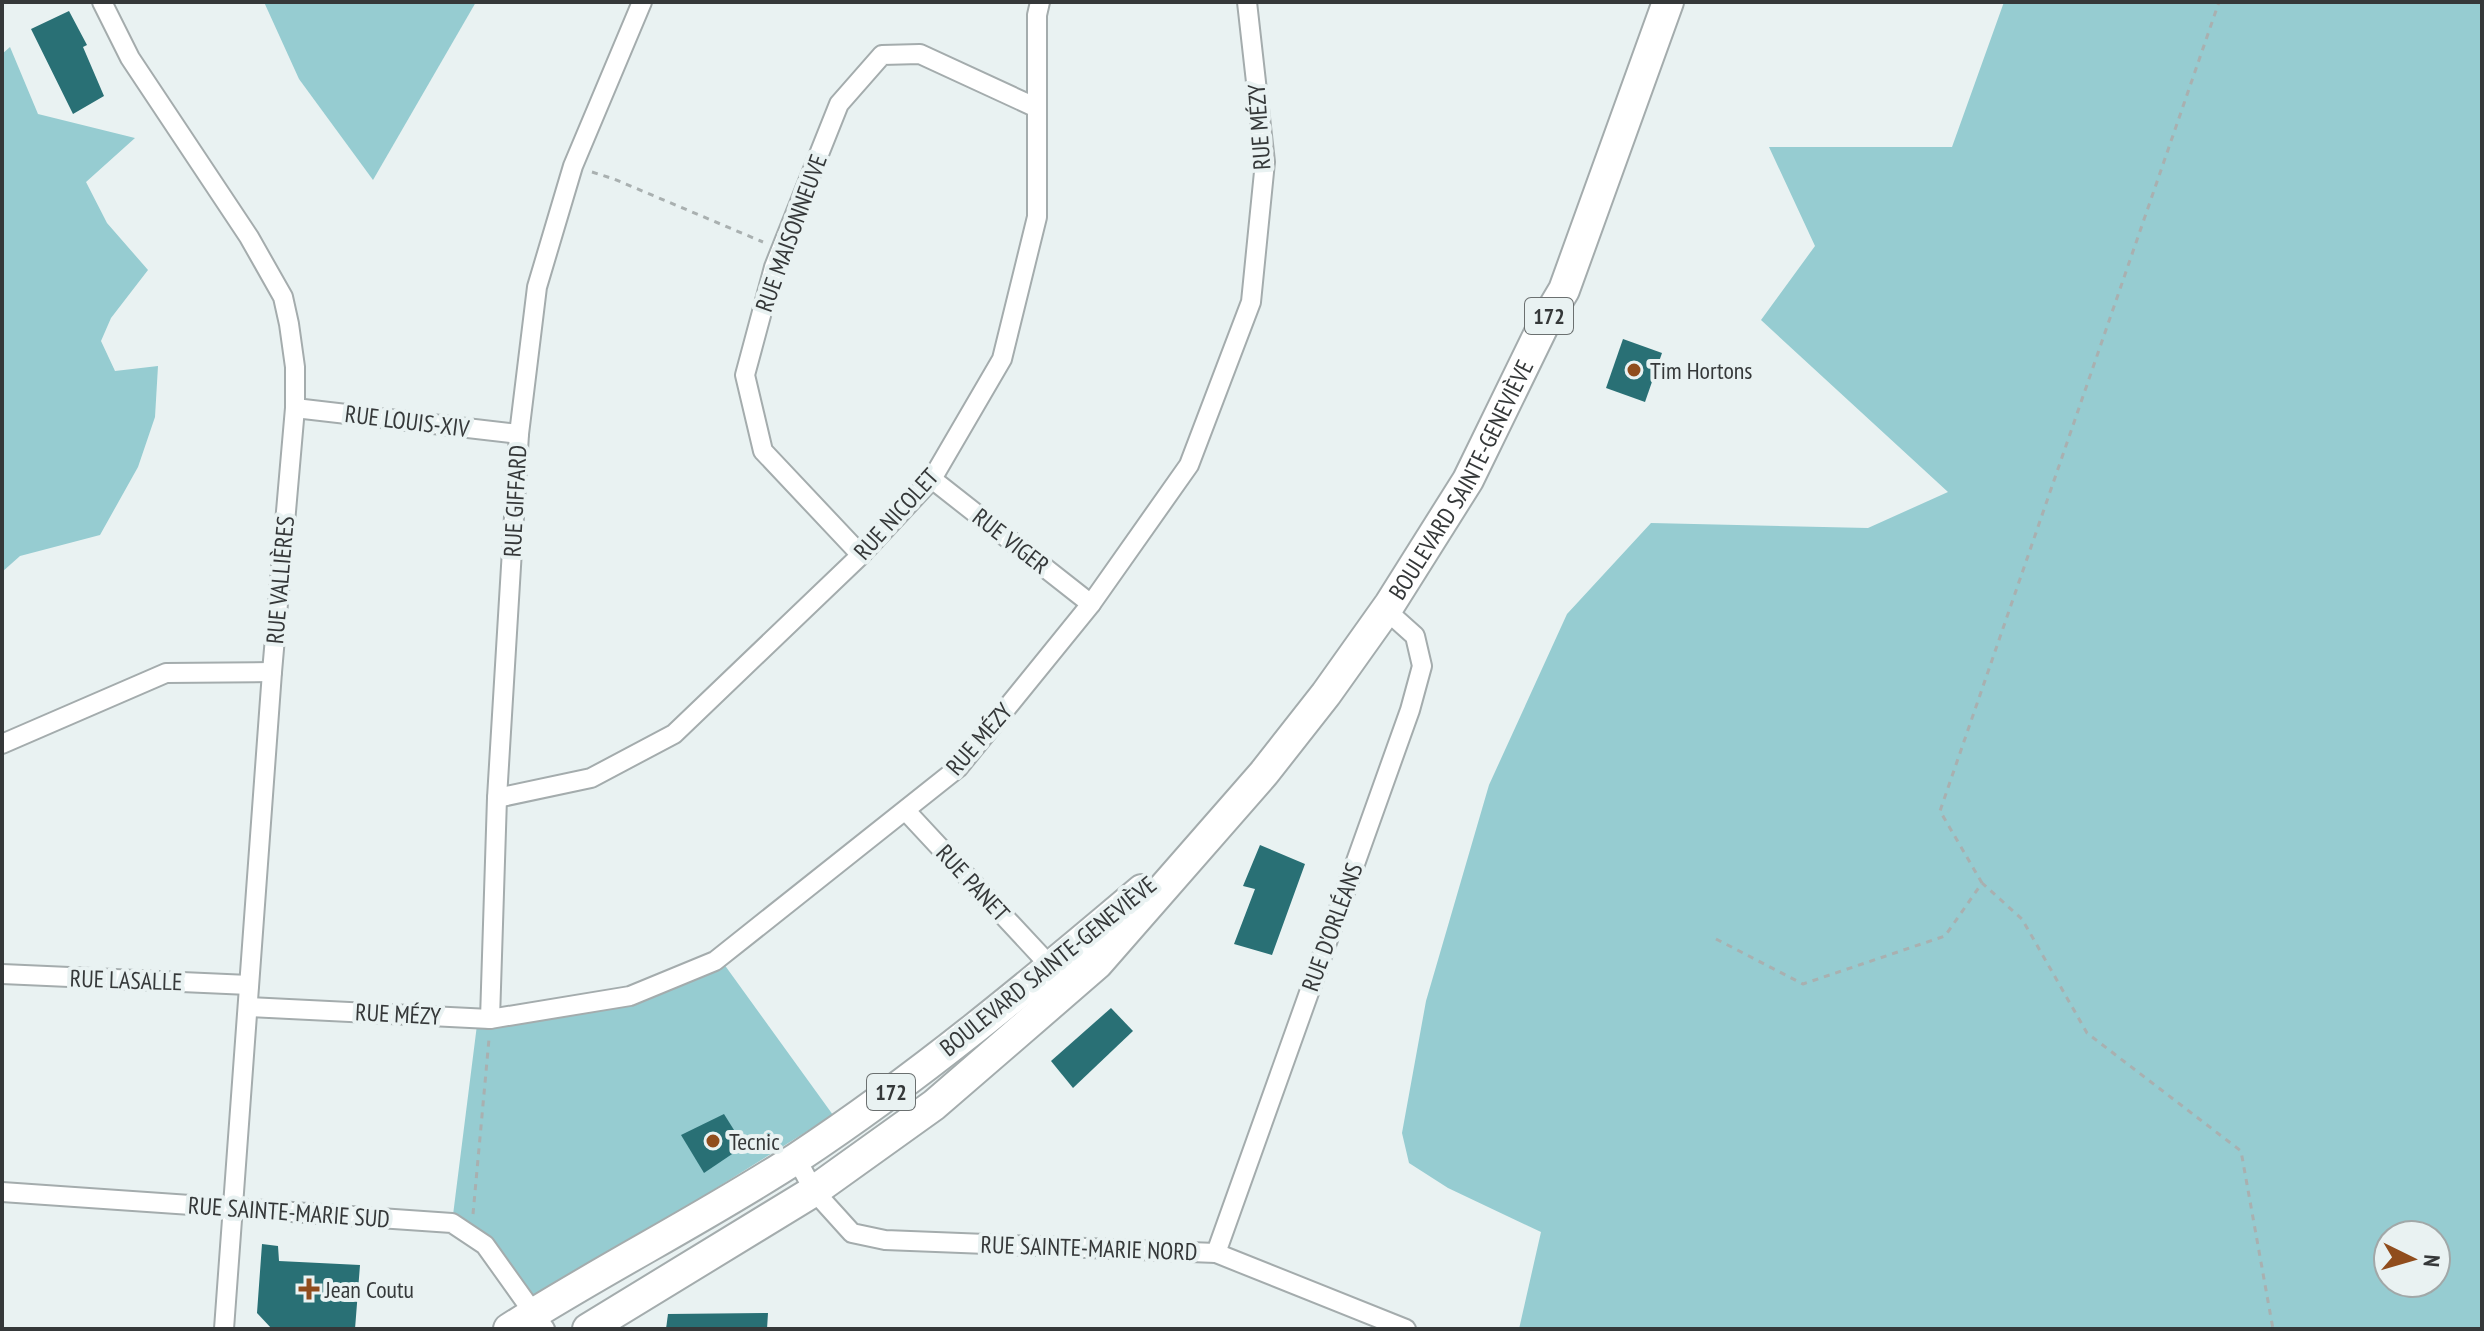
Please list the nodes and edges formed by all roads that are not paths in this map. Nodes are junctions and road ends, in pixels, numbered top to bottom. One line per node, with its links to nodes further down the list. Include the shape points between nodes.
1 (102, 2): 7 (street, RUE VALLIÈRES, via 130,58 283,297 295,367)
2 (642, 2): 8 (street, RUE GIFFARD, via 573,166 537,287)
3 (1040, 2): 6 (street, RUE NICOLET)
4 (1247, 2): 11 (street, RUE MÉZY, via 1265,162 1251,302 1189,465)
5 (1668, 2): 12 (main road, BOULEVARD SAINTE-GENEVIÈVE / 172, via 1564,290 1468,480)
6 (1037, 108): 9 (street, RUE NICOLET, via 1037,217 1002,359); 10 (street, RUE MAISONNEUVE, via 920,54 882,55 839,104 781,250 745,375 763,451)
7 (295, 408): 8 (street, RUE LOUIS-XIV); 13 (street, RUE VALLIÈRES)
8 (519, 434): 15 (street, RUE GIFFARD)
9 (932, 479): 10 (street, RUE NICOLET); 11 (street, RUE VIGER)
10 (861, 555): 15 (street, RUE NICOLET, via 674,734 591,778)
11 (1091, 604): 16 (street, RUE MÉZY, via 958,768)
12 (1386, 610): 17 (main road, BOULEVARD SAINTE-GENEVIÈVE / 172, via 1326,694); 27 (street, RUE D'ORLÉANS, via 1415,636 1422,666)
13 (272, 672): 14 (street, via 166,673); 20 (street, RUE VALLIÈRES)
14 (2, 744)
15 (497, 798): 22 (street, RUE GIFFARD)
16 (906, 811): 18 (street, RUE PANET); 22 (street, RUE MÉZY, via 715,961 630,996)
17 (1217, 827): 23 (main road, BOULEVARD SAINTE-GENEVIÈVE / 172, via 1046,971); 24 (main road, BOULEVARD SAINTE-GENEVIÈVE / 172, via 1097,964 934,1105)
18 (1040, 955)
19 (2, 974): 20 (street, RUE LASALLE)
20 (249, 985): 21 (street, RUE VALLIÈRES)
21 (248, 1007): 22 (street, RUE MÉZY); 26 (street, RUE VALLIÈRES)
22 (490, 1019)
23 (796, 1158): 24 (street, RUE SAINTE-MARIE NORD); 28 (main road, BOULEVARD SAINTE-GENEVIÈVE / 172)
24 (814, 1191): 27 (street, RUE SAINTE-MARIE NORD, via 852,1233 885,1240); 30 (main road, BOULEVARD SAINTE-GENEVIÈVE / 172)
25 (2, 1192): 26 (street, RUE SAINTE-MARIE SUD)
26 (234, 1209): 28 (street, RUE SAINTE-MARIE SUD, via 452,1223 485,1245); 29 (street, RUE VALLIÈRES)
27 (1216, 1253): 31 (street, RUE SAINTE-MARIE NORD)
28 (529, 1324)
29 (224, 1329)
30 (588, 1329)
31 (1406, 1329)

